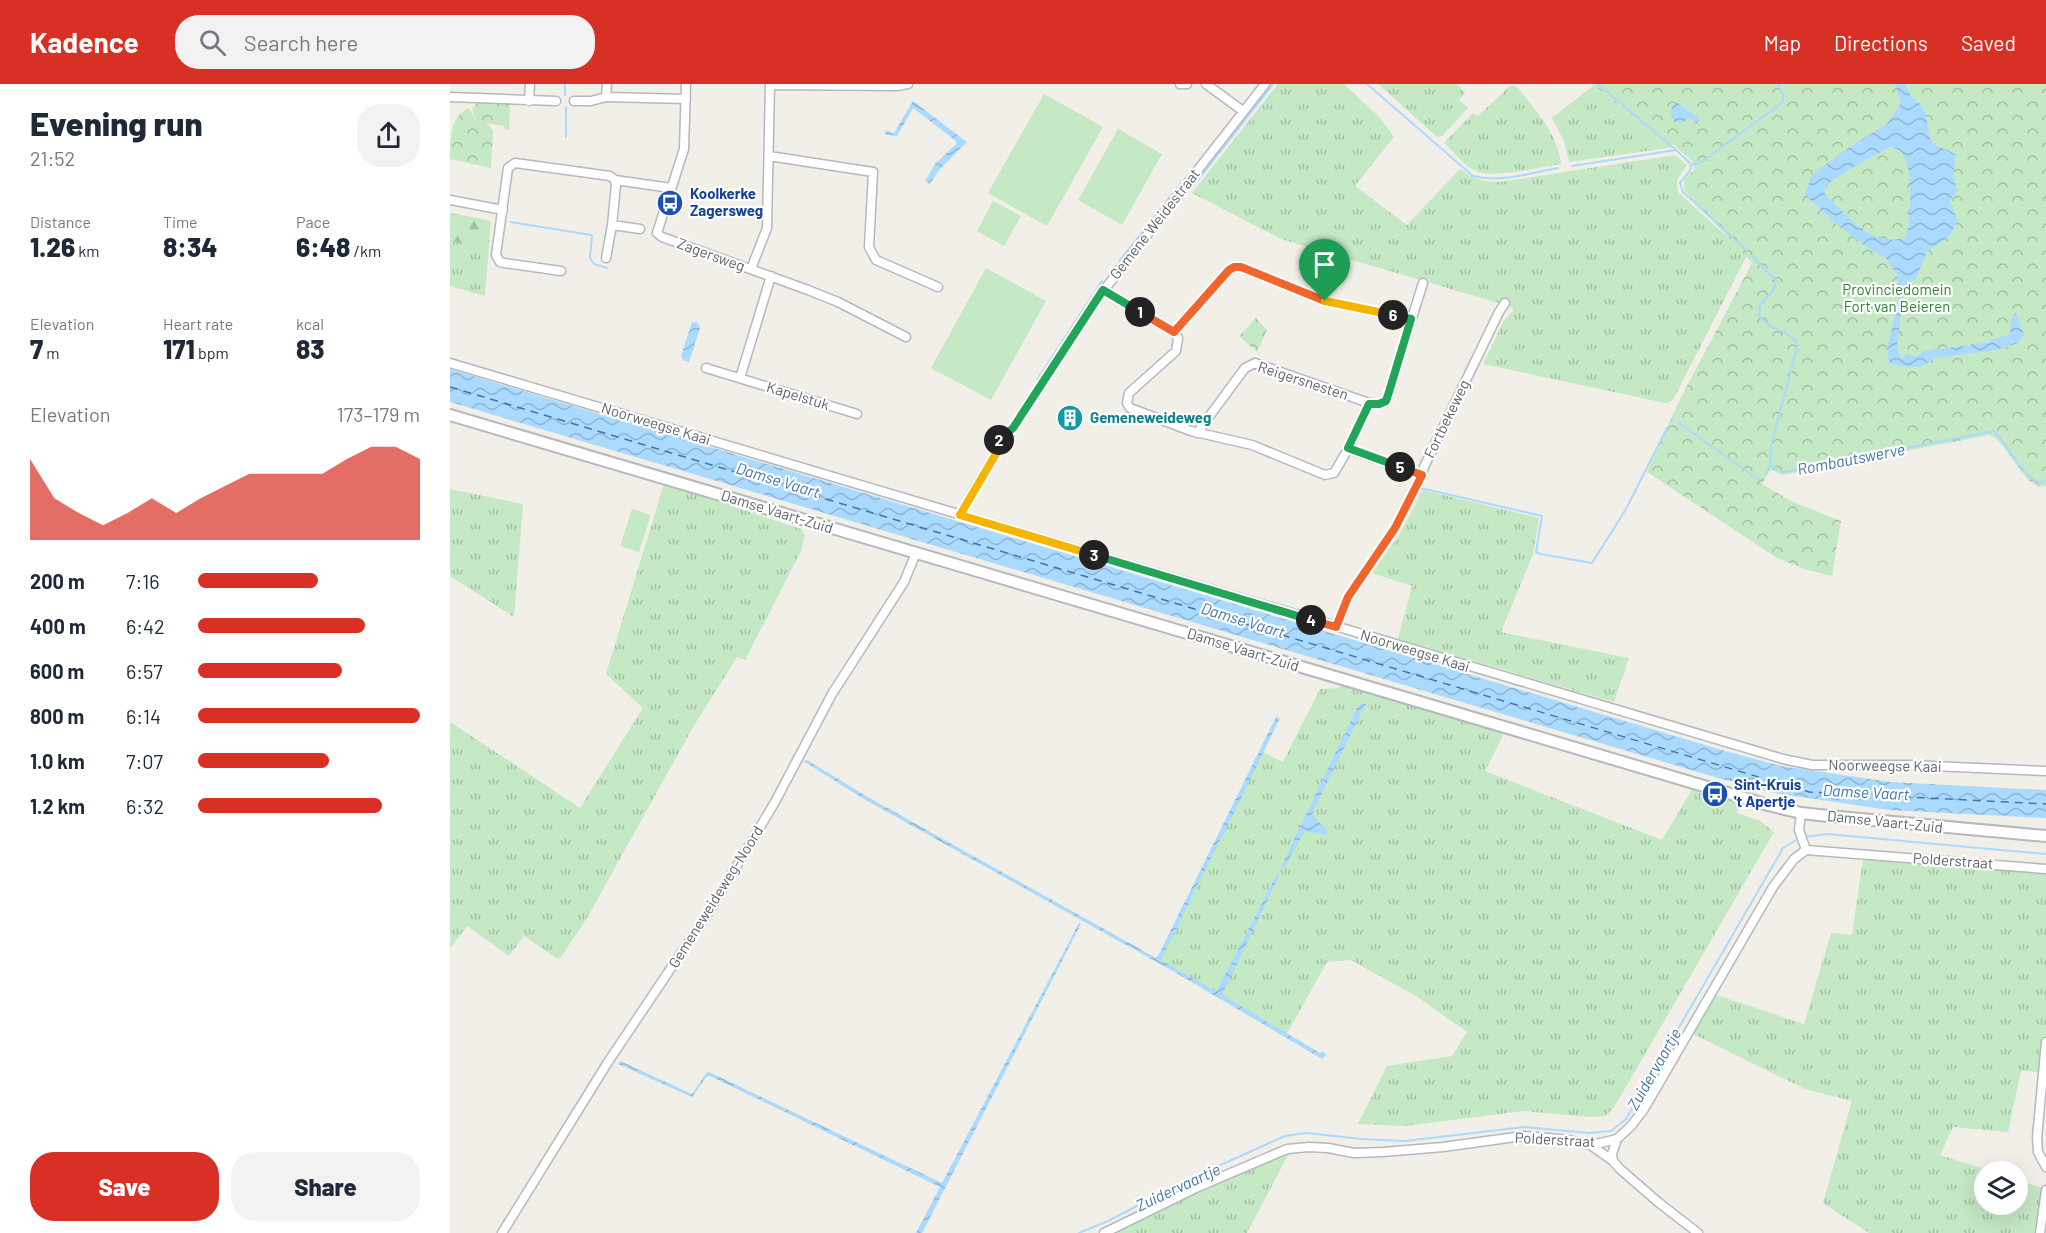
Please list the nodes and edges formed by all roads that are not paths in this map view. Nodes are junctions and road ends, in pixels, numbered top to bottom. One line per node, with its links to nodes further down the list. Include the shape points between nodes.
1 (530, 84): 13 (street)
2 (607, 84): 11 (street)
3 (686, 84): 12 (street, Zagersweg)
4 (908, 84): 9 (street)
5 (1180, 84): 6 (street)
6 (1187, 84)
7 (1206, 84): 16 (street)
8 (1264, 84): 16 (street, Gemene Weidestraat)
9 (770, 85): 17 (street)
10 (450, 97): 13 (street)
11 (606, 97): 12 (street); 15 (street)
12 (686, 99): 19 (street, Zagersweg, via 684,149)
13 (529, 101): 14 (street)
14 (556, 101)
15 (574, 101)
16 (1243, 111): 30 (street, Gemene Weidestraat)
17 (769, 156): 25 (street, via 767,228); 29 (street, via 873,172 869,247 876,260)
18 (615, 180): 19 (street); 21 (street, via 610,176 515,163 508,168); 22 (street)
19 (671, 188): 25 (street, Zagersweg, via 657,233)
20 (450, 200): 21 (street)
21 (503, 210): 26 (street, via 497,259)
22 (612, 225): 23 (street); 24 (street)
23 (640, 228)
24 (606, 258)
25 (751, 269): 27 (street, Zagersweg)
26 (561, 271)
27 (771, 276): 34 (street, Zagersweg, via 838,302); 37 (street)
28 (1423, 283): 32 (street)
29 (938, 287)
30 (1103, 290): 33 (street); 44 (street, Gemene Weidestraat, via 1013,428 998,441 997,452)
31 (1505, 303): 43 (street, Fortbekeweg)
32 (1411, 319): 33 (street, via 1325,301 1234,267); 38 (street, via 1386,401)
33 (1174, 332): 41 (street, via 1178,338 1176,351 1129,393 1127,403 1130,408)
34 (906, 336)
35 (450, 363): 44 (street, Noorweegse Kaai)
36 (706, 368): 37 (street, Kapelstuk)
37 (740, 378): 39 (street, Kapelstuk)
38 (1369, 404): 41 (street, Reigersnesten, via 1255,363 1245,368); 42 (street)
39 (857, 414)
40 (450, 415): 45 (street, Damse Vaart-Zuid)
41 (1197, 433): 42 (street, via 1252,445 1325,475 1334,473)
42 (1348, 448): 43 (street)
43 (1422, 475): 46 (street, Fortbekeweg, via 1395,528 1348,597)
44 (960, 515): 46 (street, Noorweegse Kaai)
45 (916, 553): 48 (street, Damse Vaart-Zuid); 58 (street, Gemeneweideweg-Noord, via 904,582 832,694 775,802 712,907 608,1062)
46 (1336, 627): 47 (street, Noorweegse Kaai, via 1782,759 1812,765)
47 (2046, 771)
48 (1801, 813): 49 (street, Damse Vaart-Zuid); 50 (street, via 1799,832)
49 (2046, 836)
50 (1805, 848): 51 (street, Polderstraat); 53 (street, Polderstraat, via 1773,887 1644,1109)
51 (2046, 869)
52 (2046, 1042): 56 (street, via 2037,1138 2038,1152)
53 (1617, 1139): 54 (street, Polderstraat); 55 (street)
54 (1589, 1144): 55 (street); 59 (street, Polderstraat, via 1523,1136 1391,1152 1287,1149)
55 (1613, 1161): 60 (street)
56 (2046, 1167)
57 (2046, 1190): 61 (street)
58 (502, 1233)
59 (1104, 1233)
60 (1698, 1233)
61 (2040, 1233)

